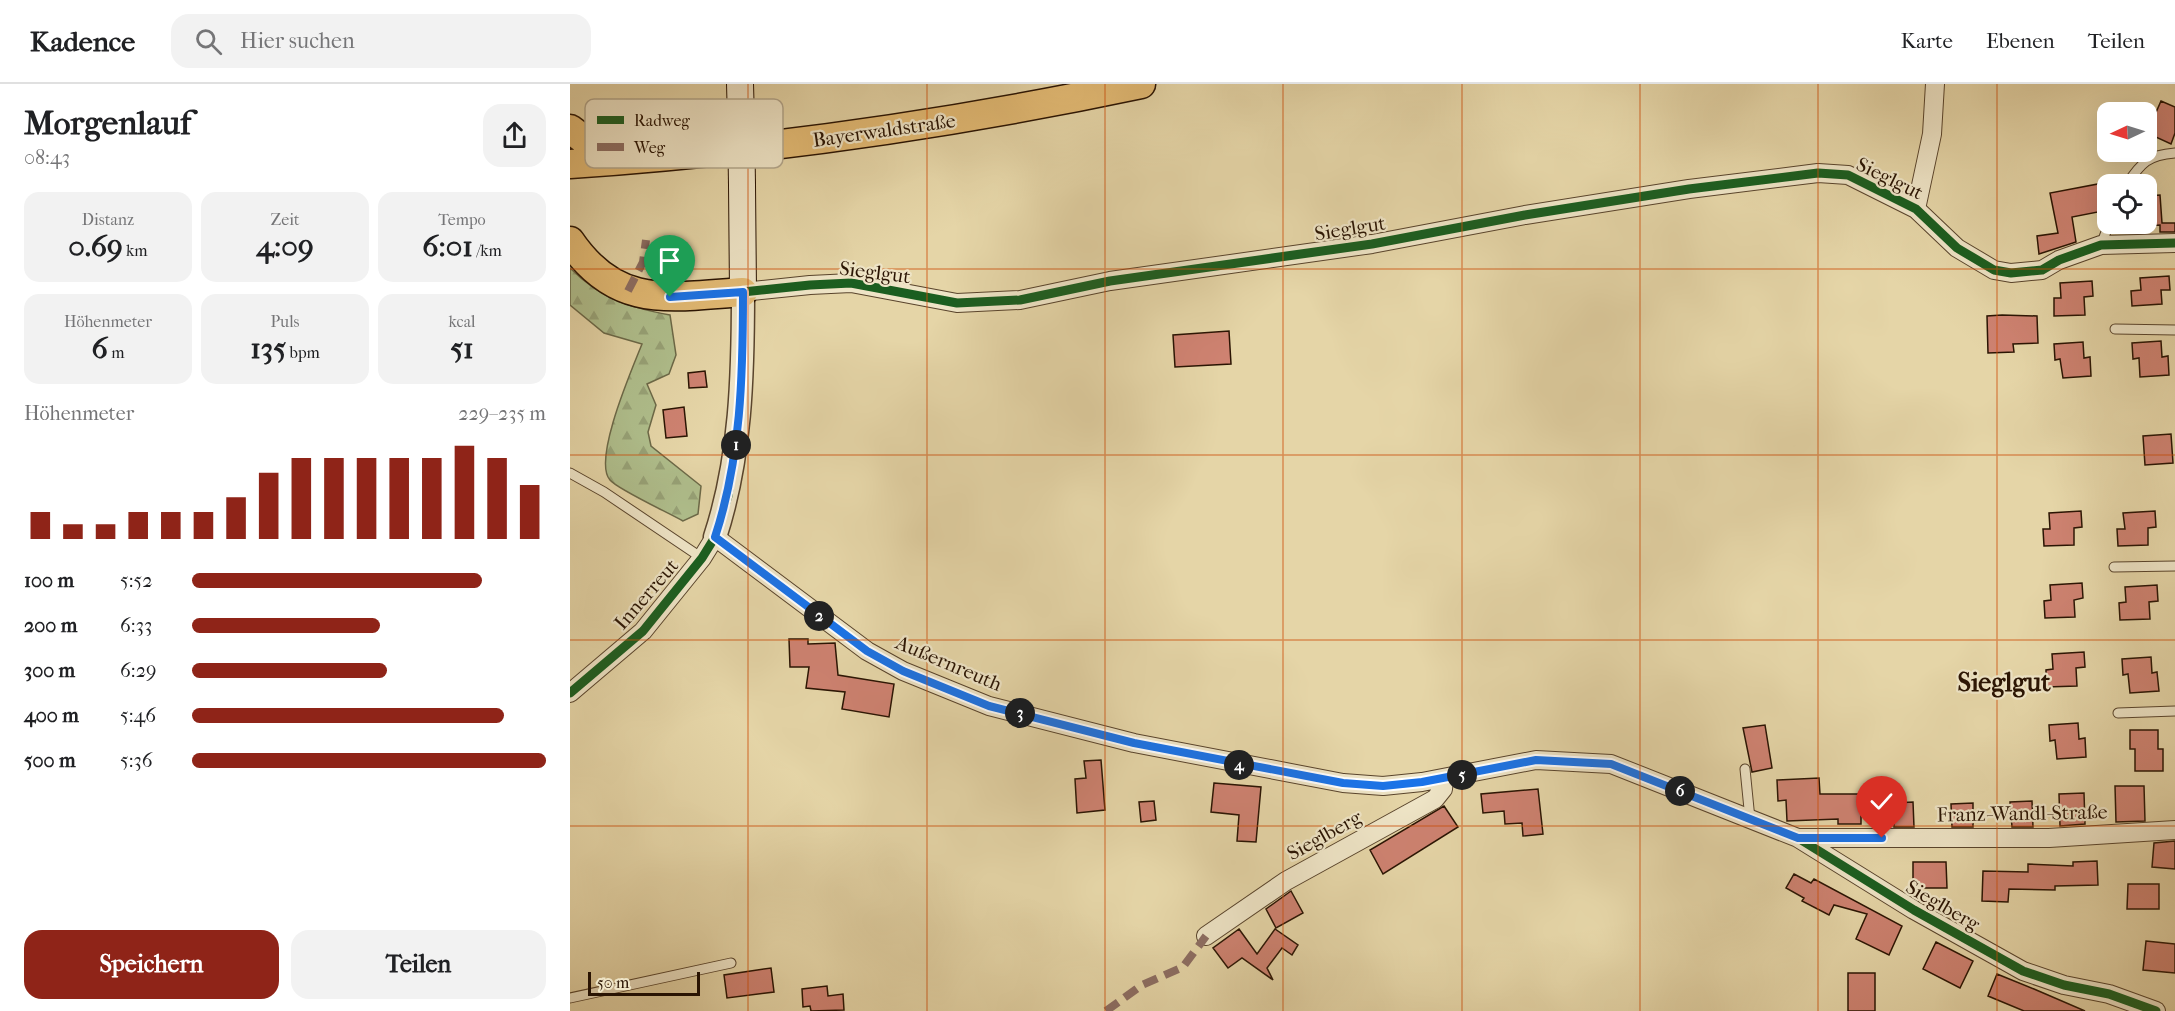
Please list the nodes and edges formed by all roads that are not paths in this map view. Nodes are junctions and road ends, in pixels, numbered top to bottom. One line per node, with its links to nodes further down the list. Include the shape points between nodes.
1 (740, 84): 4 (main road, bridge)
2 (1141, 84): 7 (main road, Bayerwaldstraße, via 956,121)
3 (1935, 84): 13 (street, via 1932,134)
4 (740, 99)
5 (570, 129): 6 (main road)
6 (585, 140)
7 (783, 144)
8 (2175, 153): 11 (lane, via 2140,164)
9 (583, 163): 12 (main road)
10 (742, 168): 18 (main road, bridge)
11 (2134, 174)
12 (570, 187)
13 (1916, 209): 17 (street, Sieglgut, via 1957,248 1994,270 2042,270); 18 (street, Sieglgut, via 1848,175 1818,173 1689,189 1371,244 1110,281 1020,300 957,303 851,283)
14 (2105, 234): 17 (lane)
15 (570, 241): 18 (main road, via 590,267 628,291 670,297)
16 (2175, 243): 17 (street, Sieglgut)
17 (2101, 245)
18 (743, 292): 22 (street, via 741,397 728,496)
19 (2115, 329): 20 (lane)
20 (2175, 330)
21 (570, 473): 23 (lane)
22 (715, 537): 23 (street, Innerreut); 30 (street, Außernreuth, via 867,651 903,671 989,706 1134,743 1343,783 1383,786)
23 (702, 558): 26 (street, Innerreut, via 643,631)
24 (2175, 566): 25 (lane)
25 (2114, 567)
26 (570, 693)
27 (2175, 711): 28 (lane)
28 (2118, 713)
29 (1745, 769): 31 (lane)
30 (1444, 779): 31 (street, Sieglberg, via 1536,760 1611,764); 34 (street, Sieglberg, via 1443,789 1435,799 1286,881)
31 (1750, 819): 33 (street, Sieglberg)
32 (2175, 830): 33 (street, Franz-Wandl-Straße, via 2049,838)
33 (1798, 838): 37 (street, Sieglberg, via 2023,972 2109,994)
34 (1206, 936)
35 (731, 963): 36 (lane)
36 (570, 998)
37 (2156, 1011)

